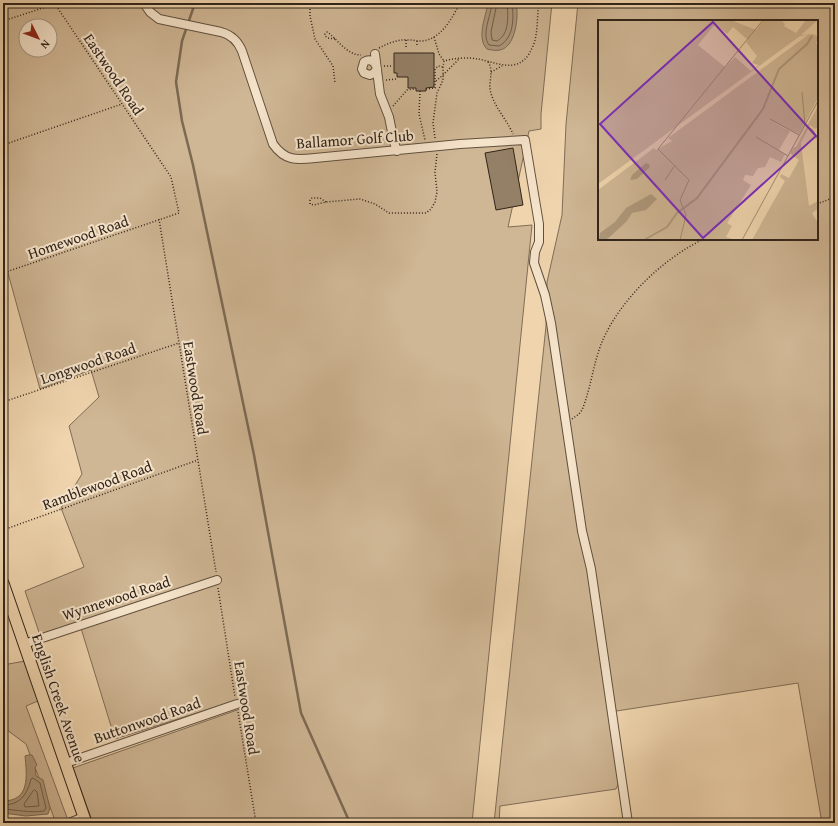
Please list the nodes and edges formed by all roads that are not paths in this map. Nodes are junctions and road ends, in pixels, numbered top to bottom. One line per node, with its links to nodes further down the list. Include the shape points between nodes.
1 (144, 3): 3 (street, Ballamor Golf Club, via 155,17 225,33 240,45 273,144 285,156 299,159)
2 (376, 52): 3 (street, via 381,98)
3 (397, 151): 11 (street, Ballamor Golf Club, via 525,140 539,224 534,263 551,323 582,532 591,569)
4 (217, 580): 6 (street, Wynnewood Road)
5 (3, 583): 6 (main road, English Creek Avenue)
6 (24, 644): 8 (main road, English Creek Avenue)
7 (237, 704): 8 (street, Buttonwood Road)
8 (66, 763): 9 (main road, English Creek Avenue)
9 (85, 820): 10 (street)
10 (69, 823)
11 (628, 823)

